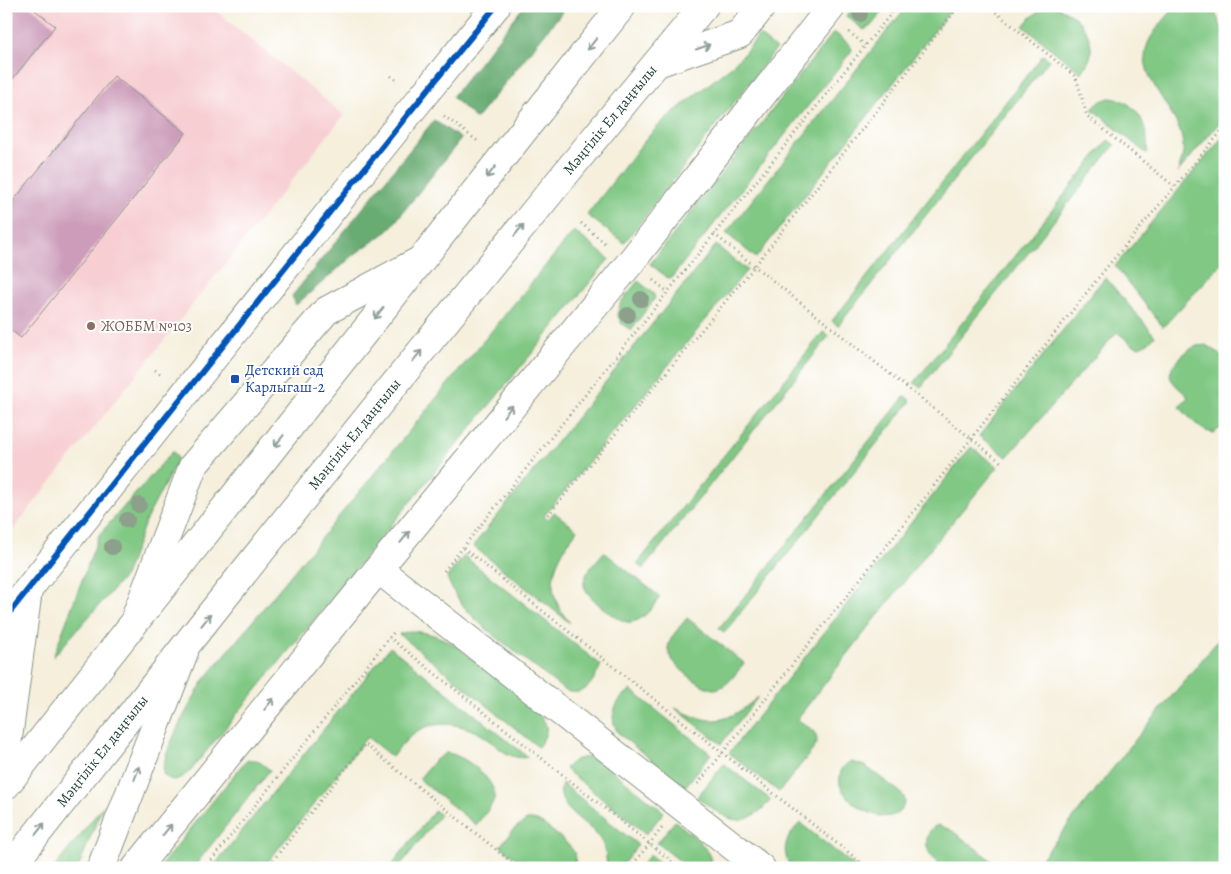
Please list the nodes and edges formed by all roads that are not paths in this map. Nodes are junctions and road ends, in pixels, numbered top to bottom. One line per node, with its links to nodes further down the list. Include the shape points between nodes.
1 (496, 6): 9 (main road)
2 (622, 6): 7 (main road, one-way to 7)
3 (704, 6): 6 (main road, Мәңгілік Ел даңғылы)
4 (762, 6): 6 (main road, one-way to 4, via 740,34)
5 (832, 6): 8 (main road, one-way to 5, via 630,263)
6 (656, 63): 12 (main road, Мәңгілік Ел даңғылы, one-way to 6)
7 (422, 260): 11 (main road, one-way to 11); 11 (main road, via 326,311 193,466)
8 (378, 569): 17 (main road, one-way to 8); 18 (main road)
9 (28, 590): 10 (main road); 13 (main road)
10 (6, 617)
11 (132, 626): 14 (main road)
12 (188, 643): 15 (main road, Мәңгілік Ел даңғылы, one-way to 12); 16 (main road, one-way to 12)
13 (6, 753)
14 (6, 785)
15 (10, 868)
16 (101, 868)
17 (136, 868)
18 (761, 868)

